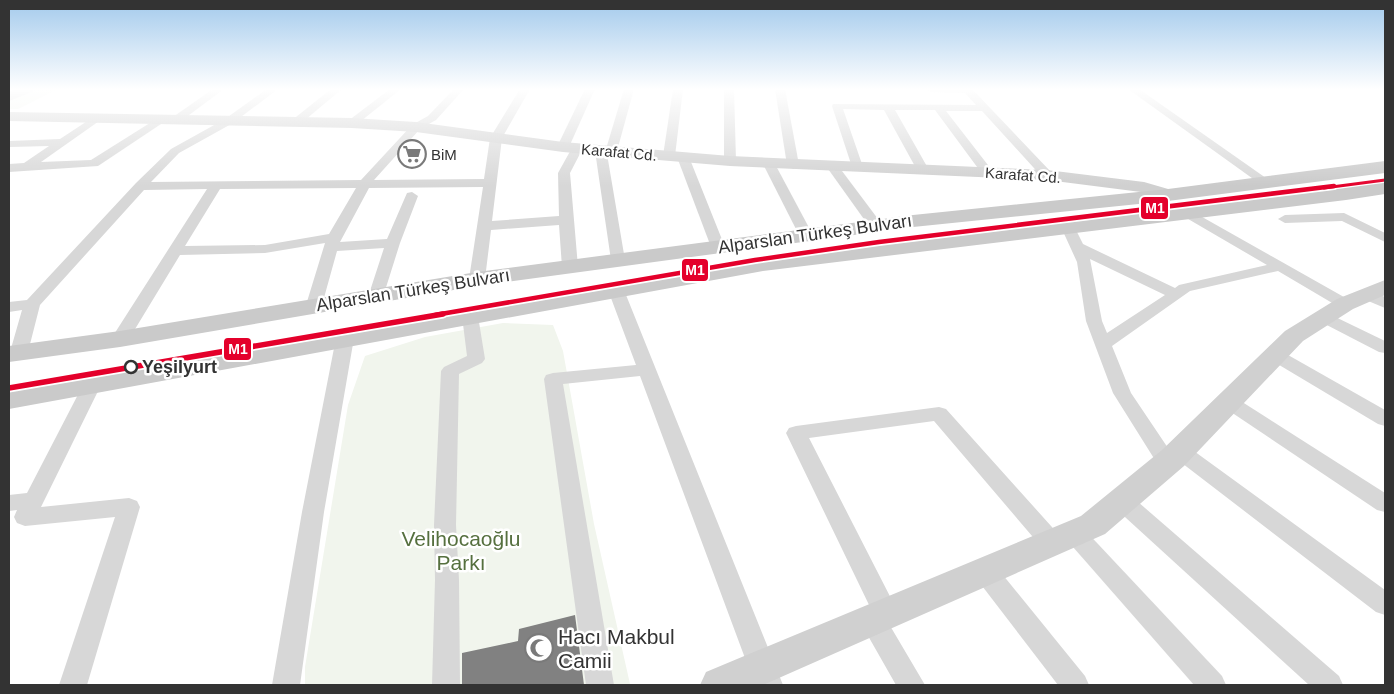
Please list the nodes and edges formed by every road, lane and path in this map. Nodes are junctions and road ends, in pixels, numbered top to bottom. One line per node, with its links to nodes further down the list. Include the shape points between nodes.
1 (92, 121): 22 (street)
2 (167, 121): 31 (street, via 94,163)
3 (229, 121): 42 (street, via 175,151)
4 (238, 121): 19 (main road, Karafat Cd.)
5 (298, 121): 19 (street)
6 (426, 121): 20 (street)
7 (506, 121): 21 (street)
8 (579, 121): 24 (street)
9 (617, 121): 25 (street)
10 (677, 121): 26 (street)
11 (729, 121): 27 (street)
12 (786, 121): 29 (street)
13 (842, 121): 32 (street)
14 (896, 121): 35 (street)
15 (949, 121): 36 (street)
16 (998, 121): 37 (street)
17 (1180, 121): 40 (street)
18 (352, 123): 19 (main road, Karafat Cd.); 20 (main road, Karafat Cd.)
19 (295, 124)
20 (416, 127): 21 (main road, Karafat Cd.); 38 (street)
21 (496, 138): 24 (main road, Karafat Cd.); 39 (street)
22 (62, 142): 23 (street); 31 (street)
23 (9, 144)
24 (570, 148): 25 (main road, Karafat Cd.); 48 (street, via 564,173)
25 (606, 151): 26 (main road, Karafat Cd.); 58 (street)
26 (676, 157): 27 (main road, Karafat Cd.); 56 (street)
27 (730, 161): 28 (main road, Karafat Cd.)
28 (769, 164): 29 (main road, Karafat Cd.); 51 (street)
29 (793, 165): 30 (main road, Karafat Cd.)
30 (832, 166): 32 (main road, Karafat Cd.); 50 (street)
31 (27, 167): 34 (street)
32 (857, 167): 35 (main road, Karafat Cd.)
33 (1385, 167): 40 (main road, Alparslan Türkeş Bulvarı)
34 (9, 168)
35 (923, 170): 36 (main road, Karafat Cd.)
36 (987, 172): 37 (main road, Karafat Cd.)
37 (1046, 175): 44 (main road, Karafat Cd., via 1144,187)
38 (365, 183): 39 (street); 41 (street); 54 (street)
39 (490, 183): 49 (street)
40 (1268, 183): 44 (main road, Alparslan Türkeş Bulvarı)
41 (216, 185): 42 (street); 57 (street)
42 (140, 186): 66 (street)
43 (1385, 188): 46 (main road, Alparslan Türkeş Bulvarı)
44 (1168, 195): 50 (main road, Alparslan Türkeş Bulvarı)
45 (412, 196): 55 (street)
46 (1188, 213): 52 (main road, Alparslan Türkeş Bulvarı); 59 (street)
47 (1285, 219): 53 (street, via 1344,216)
48 (566, 220): 49 (street); 60 (street)
49 (484, 226): 61 (street)
50 (876, 226): 51 (main road, Alparslan Türkeş Bulvarı)
51 (807, 237): 56 (main road, Alparslan Türkeş Bulvarı)
52 (1073, 237): 62 (main road, Alparslan Türkeş Bulvarı, via 763,264); 64 (street); 72 (street, via 1084,262 1094,321)
53 (1385, 238)
54 (333, 242): 55 (street); 57 (street, via 266,249); 67 (street)
55 (393, 244): 63 (street)
56 (718, 247): 58 (main road, Alparslan Türkeş Bulvarı)
57 (175, 251): 71 (street)
58 (618, 260): 60 (main road, Alparslan Türkeş Bulvarı)
59 (1281, 266): 64 (street, via 1186,288); 65 (street)
60 (570, 267): 61 (main road, Alparslan Türkeş Bulvarı)
61 (478, 279): 63 (main road, Alparslan Türkeş Bulvarı)
62 (616, 290): 69 (main road, Alparslan Türkeş Bulvarı); 76 (street)
63 (377, 294): 67 (main road, Alparslan Türkeş Bulvarı)
64 (1176, 294): 72 (street)
65 (1361, 301): 73 (street); 75 (main road, via 1294,336)
66 (32, 304): 68 (street); 74 (street)
67 (314, 305): 71 (main road, Alparslan Türkeş Bulvarı)
68 (9, 307)
69 (470, 316): 70 (main road, Alparslan Türkeş Bulvarı); 93 (street, via 476,359 450,371 445,525)
70 (346, 338): 77 (main road, Alparslan Türkeş Bulvarı); 92 (street)
71 (120, 339): 74 (main road, Alparslan Türkeş Bulvarı)
72 (1103, 344): 81 (street, via 1122,393)
73 (1385, 348)
74 (14, 353)
75 (1275, 355): 79 (main road); 80 (street)
76 (647, 370): 90 (street); 94 (street, via 554,379)
77 (94, 383): 78 (main road, Alparslan Türkeş Bulvarı); 82 (street)
78 (9, 399)
79 (1229, 402): 81 (main road); 85 (street)
80 (1385, 419)
81 (1174, 457): 83 (main road); 88 (street)
82 (34, 500): 84 (street); 91 (street, via 25,517 129,507)
83 (1122, 500): 86 (main road, via 1093,525); 99 (street)
84 (9, 503)
85 (1385, 504)
86 (1063, 538): 87 (main road); 89 (street, via 939,414 796,433); 98 (street)
87 (985, 571): 89 (main road); 97 (street)
88 (1385, 604)
89 (879, 617): 90 (main road); 96 (street)
90 (765, 676): 95 (main road)
91 (74, 685)
92 (286, 685)
93 (446, 685)
94 (600, 685)
95 (720, 685)
96 (911, 685)
97 (1075, 685)
98 (1212, 685)
99 (1328, 685)

